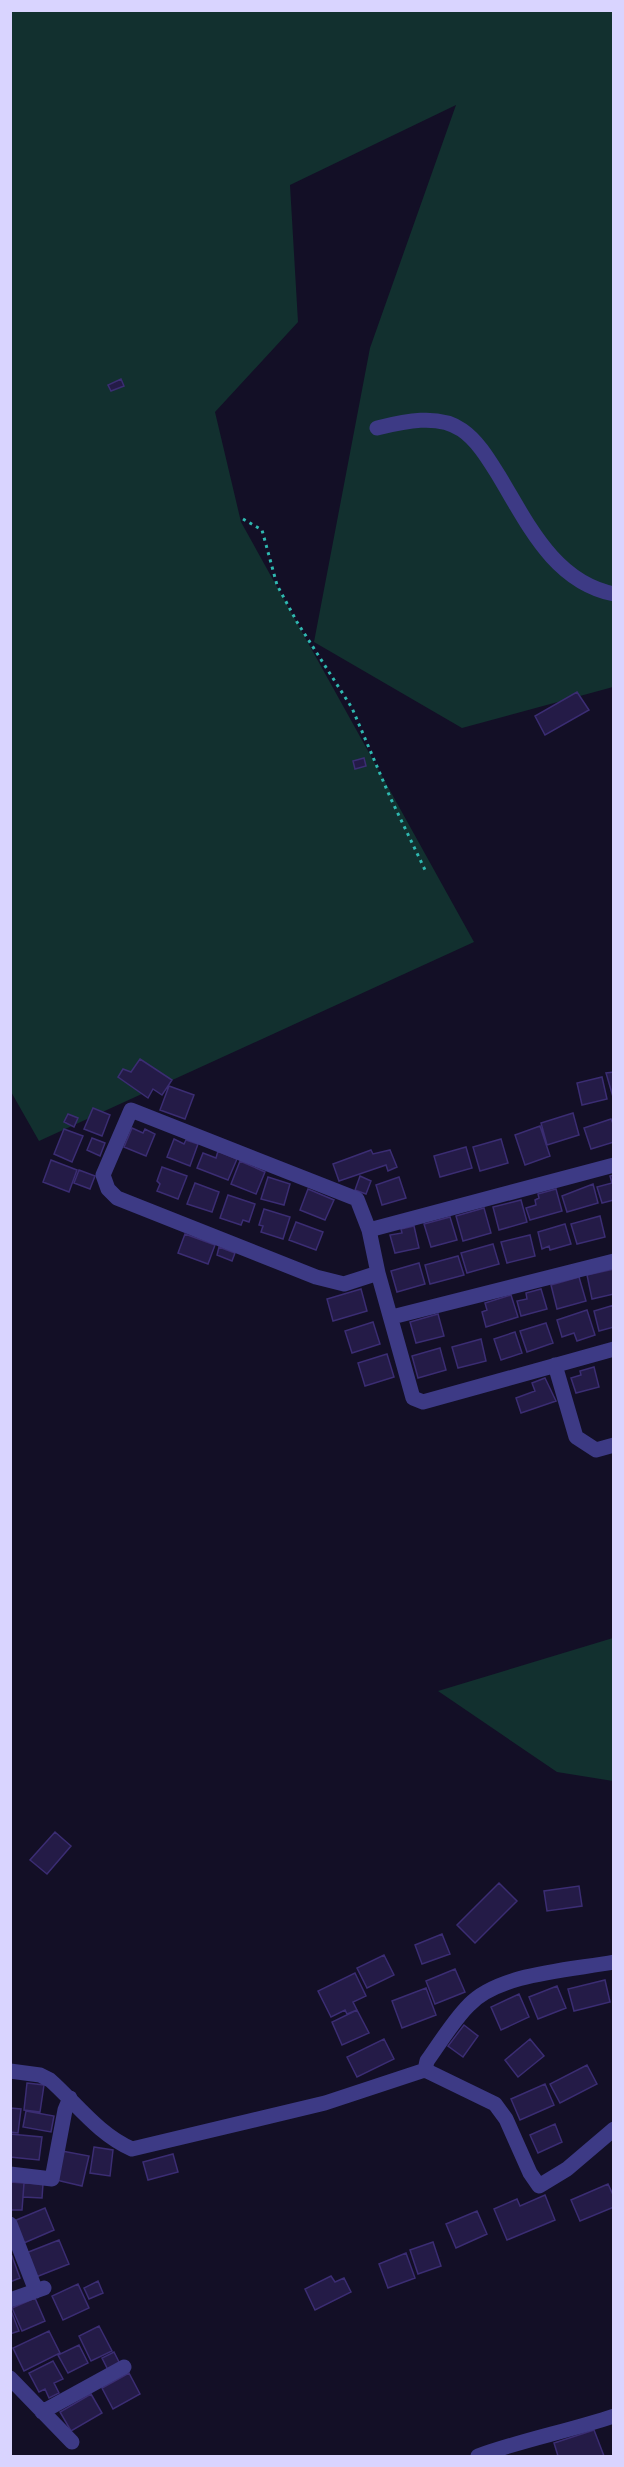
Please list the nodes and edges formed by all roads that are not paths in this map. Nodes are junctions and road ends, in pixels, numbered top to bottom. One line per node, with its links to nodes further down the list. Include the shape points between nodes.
1 (376, 428): 2 (street, via 409,421 442,422 461,429 484,452 537,539 563,570 597,591)
2 (614, 594)
3 (614, 1165): 4 (street)
4 (369, 1230): 6 (street); 6 (street, via 357,1199 131,1110 103,1175 108,1189 117,1198 316,1277 344,1284)
5 (614, 1261): 7 (street)
6 (378, 1273): 7 (street)
7 (392, 1317): 9 (street, via 413,1398 423,1402)
8 (614, 1349): 9 (street)
9 (555, 1365): 10 (street, via 576,1437 596,1450)
10 (614, 1445)
11 (614, 1962): 12 (street, via 543,1972 500,1985 470,2004 427,2061)
12 (425, 2070): 14 (street, via 325,2103 132,2149 103,2131); 15 (street, via 495,2104 539,2186 567,2169)
13 (10, 2071): 14 (street, via 40,2075)
14 (70, 2098): 16 (street, via 52,2179)
15 (614, 2129)
16 (10, 2174)
17 (10, 2224): 18 (street, via 41,2289)
18 (10, 2300)
19 (124, 2367): 21 (street)
20 (10, 2378): 21 (street)
21 (42, 2412): 23 (street)
22 (614, 2416): 24 (street)
23 (72, 2442)
24 (478, 2457)

